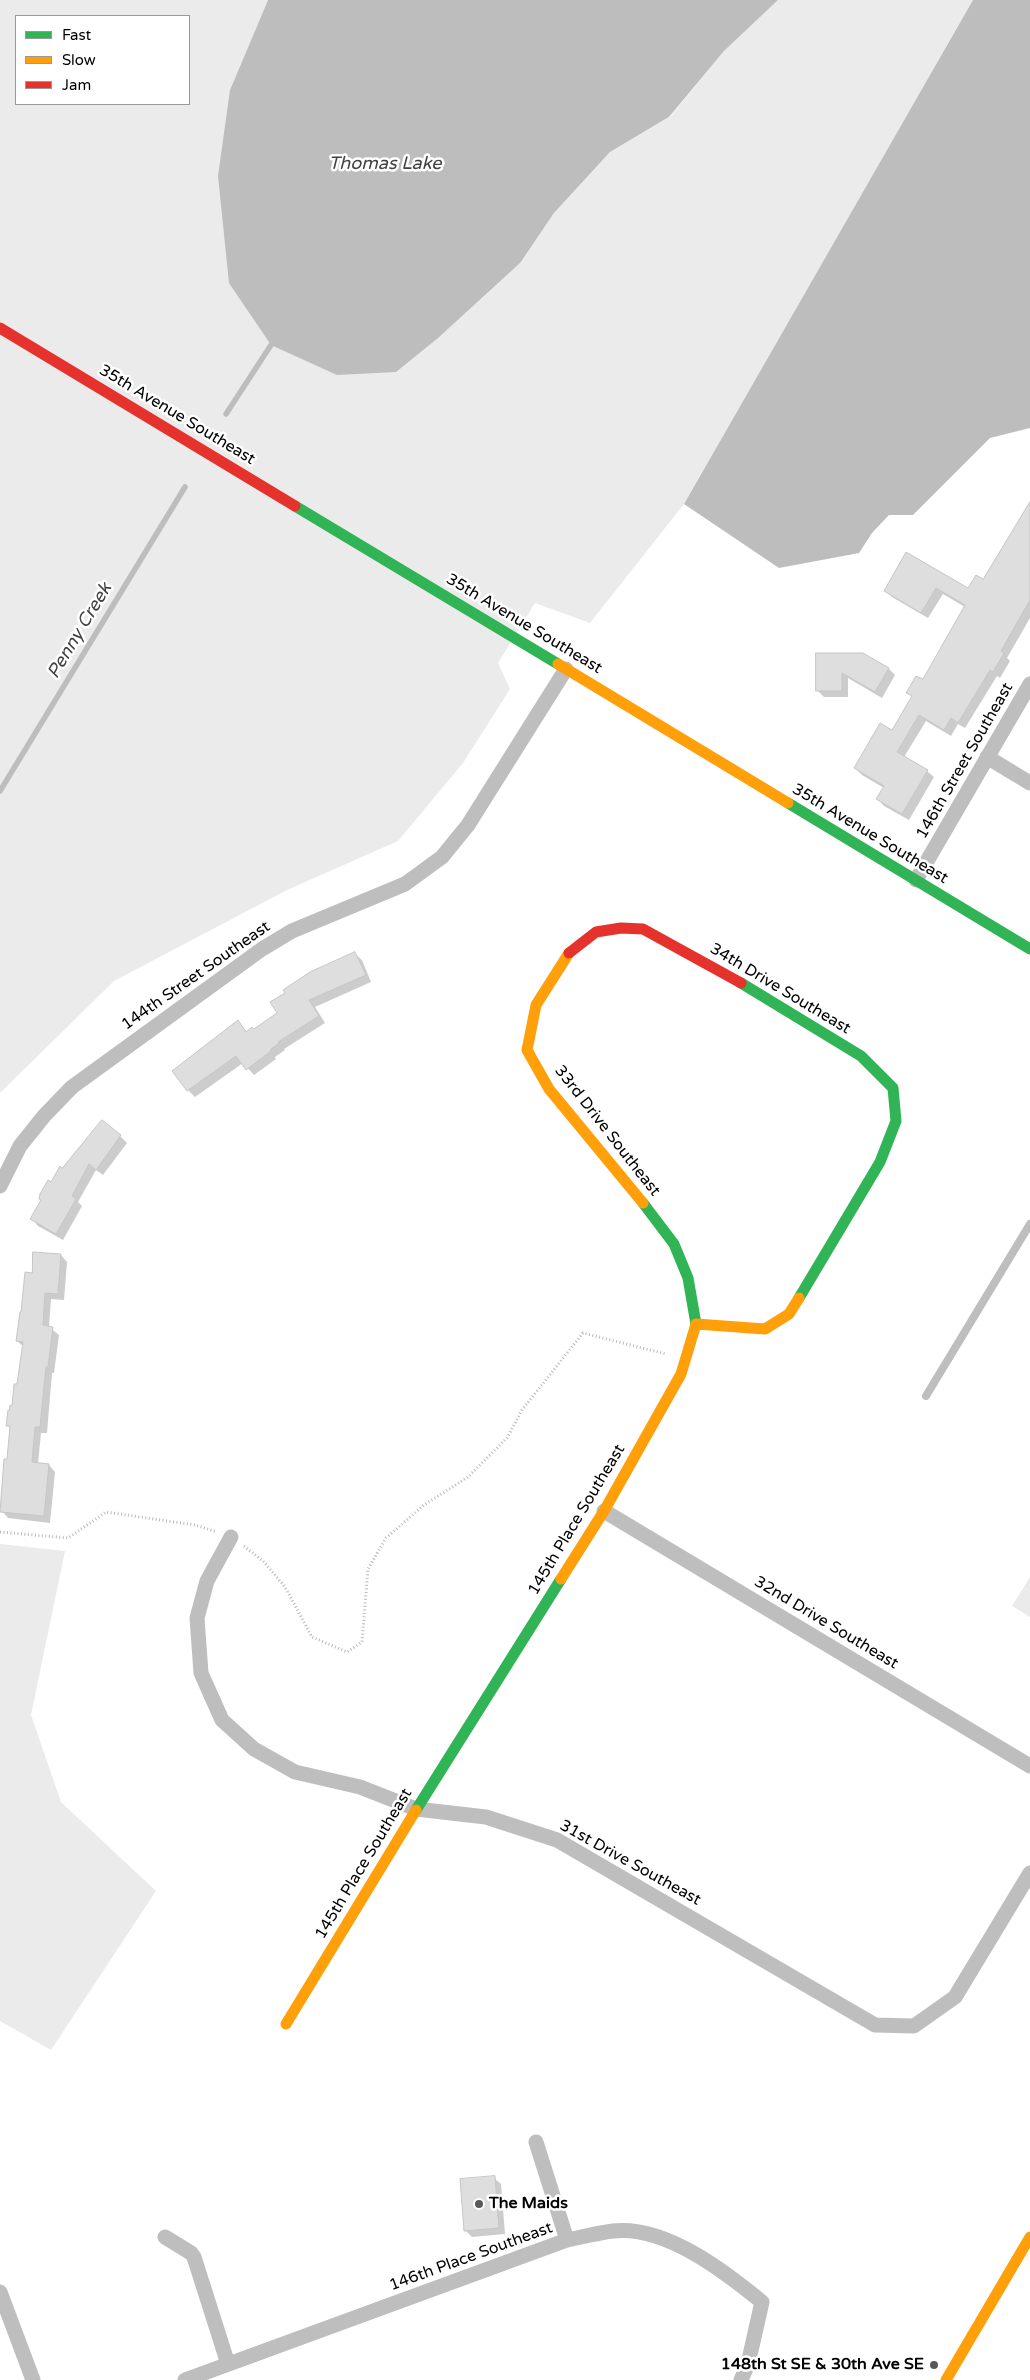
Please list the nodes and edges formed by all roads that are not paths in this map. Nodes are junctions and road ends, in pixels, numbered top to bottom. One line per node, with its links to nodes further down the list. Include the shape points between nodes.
1 (0, 328): 2 (street, 35th Avenue Southeast)
2 (566, 669): 6 (street, 35th Avenue Southeast); 9 (street, 144th Street Southeast, via 468,825 442,857 405,884 292,930 72,1086 20,1146)
3 (1030, 684): 4 (street, 146th Street Southeast)
4 (988, 757): 5 (street); 6 (street, 146th Street Southeast)
5 (1030, 783)
6 (916, 880): 8 (street, 35th Avenue Southeast)
7 (643, 929): 11 (street, 33rd Drive Southeast, via 596,932 568,953 536,1005 527,1050 549,1089 631,1186 674,1244 688,1278); 11 (street, 34th Drive Southeast, via 861,1056 892,1088 896,1121 880,1162 789,1314 765,1329)
8 (1030, 949)
9 (0, 1186)
10 (1030, 1224): 12 (lane)
11 (696, 1324): 13 (street, 145th Place Southeast, via 681,1374)
12 (926, 1396)
13 (604, 1510): 15 (street, 32nd Drive Southeast); 16 (street, 145th Place Southeast)
14 (231, 1537): 16 (street, 31st Drive Southeast, via 207,1581 197,1618 201,1673 222,1720 254,1749 295,1772 360,1787)
15 (1030, 1766)
16 (416, 1809): 17 (street, 31st Drive Southeast, via 486,1817 557,1840 875,2025 914,2026 955,1997); 18 (street, 145th Place Southeast)
17 (1030, 1873)
18 (286, 2024)
19 (536, 2142): 22 (street)
20 (165, 2237): 24 (street, via 194,2257)
21 (1030, 2237): 28 (street)
22 (567, 2240): 24 (street, 146th Place Southeast); 27 (street, 146th Place Southeast, via 614,2230 651,2234 696,2255 735,2280 762,2302 748,2364)
23 (0, 2292): 25 (street)
24 (228, 2364): 26 (street, 146th Place Southeast)
25 (33, 2380)
26 (185, 2380)
27 (741, 2380)
28 (946, 2380)

